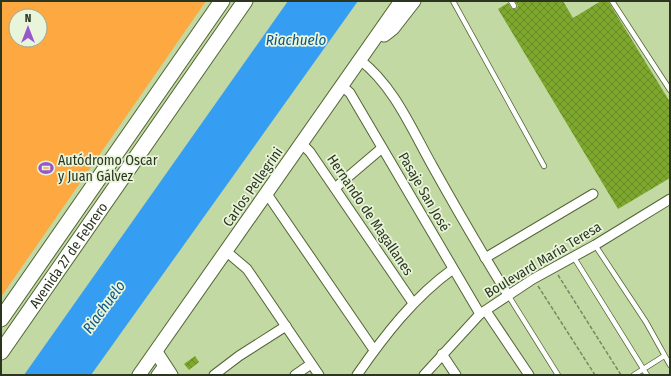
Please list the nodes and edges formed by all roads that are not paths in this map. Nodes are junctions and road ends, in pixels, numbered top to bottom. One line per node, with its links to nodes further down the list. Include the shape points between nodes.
1 (222, 1): 28 (main road, Avenida 27 de Febrero)
2 (245, 1): 31 (main road, Avenida 27 de Febrero)
3 (402, 1): 9 (main road, Carlos Pellegrini)
4 (414, 1): 9 (main road, Carlos Pellegrini, via 389,32)
5 (453, 1): 15 (lane)
6 (511, 1): 8 (lane)
7 (612, 1): 12 (lane)
8 (514, 6)
9 (375, 39): 10 (main road, Carlos Pellegrini)
10 (360, 60): 11 (main road, Carlos Pellegrini); 23 (street, via 378,75 399,108)
11 (342, 86): 13 (main road, Carlos Pellegrini); 14 (street, Pasaje San José, via 350,93)
12 (670, 90)
13 (302, 144): 16 (street, Hernando de Magallanes); 17 (main road, Carlos Pellegrini)
14 (382, 148): 16 (street); 24 (street, Pasaje San José)
15 (544, 166)
16 (335, 188): 26 (street, Hernando de Magallanes)
17 (267, 194): 21 (main road, Carlos Pellegrini); 30 (street)
18 (593, 194): 23 (street)
19 (670, 199): 20 (street, Boulevard María Teresa)
20 (595, 244): 22 (street, Boulevard María Teresa); 34 (lane, via 646,322)
21 (227, 252): 29 (street, via 245,267); 32 (main road, Carlos Pellegrini)
22 (573, 256): 25 (street, Boulevard María Teresa); 37 (lane)
23 (485, 258): 25 (street)
24 (453, 269): 26 (street); 27 (street, Pasaje San José)
25 (508, 295): 27 (street, Boulevard María Teresa); 48 (lane)
26 (413, 303): 30 (street)
27 (483, 313): 33 (street, Boulevard María Teresa); 47 (street, Pasaje San José)
28 (1, 319)
29 (286, 326): 35 (street); 41 (street)
30 (374, 350): 44 (street)
31 (1, 352)
32 (156, 352): 38 (main road); 39 (main road, Carlos Pellegrini)
33 (442, 354): 45 (street, Boulevard María Teresa); 46 (street)
34 (664, 356): 36 (lane); 37 (lane)
35 (311, 364): 42 (street); 43 (street)
36 (670, 365)
37 (643, 369): 49 (lane); 50 (lane)
38 (167, 370): 40 (street)
39 (139, 375)
40 (156, 375)
41 (214, 375)
42 (295, 375)
43 (319, 375)
44 (357, 375)
45 (424, 375)
46 (456, 375)
47 (529, 375)
48 (558, 375)
49 (634, 375)
50 (647, 375)

